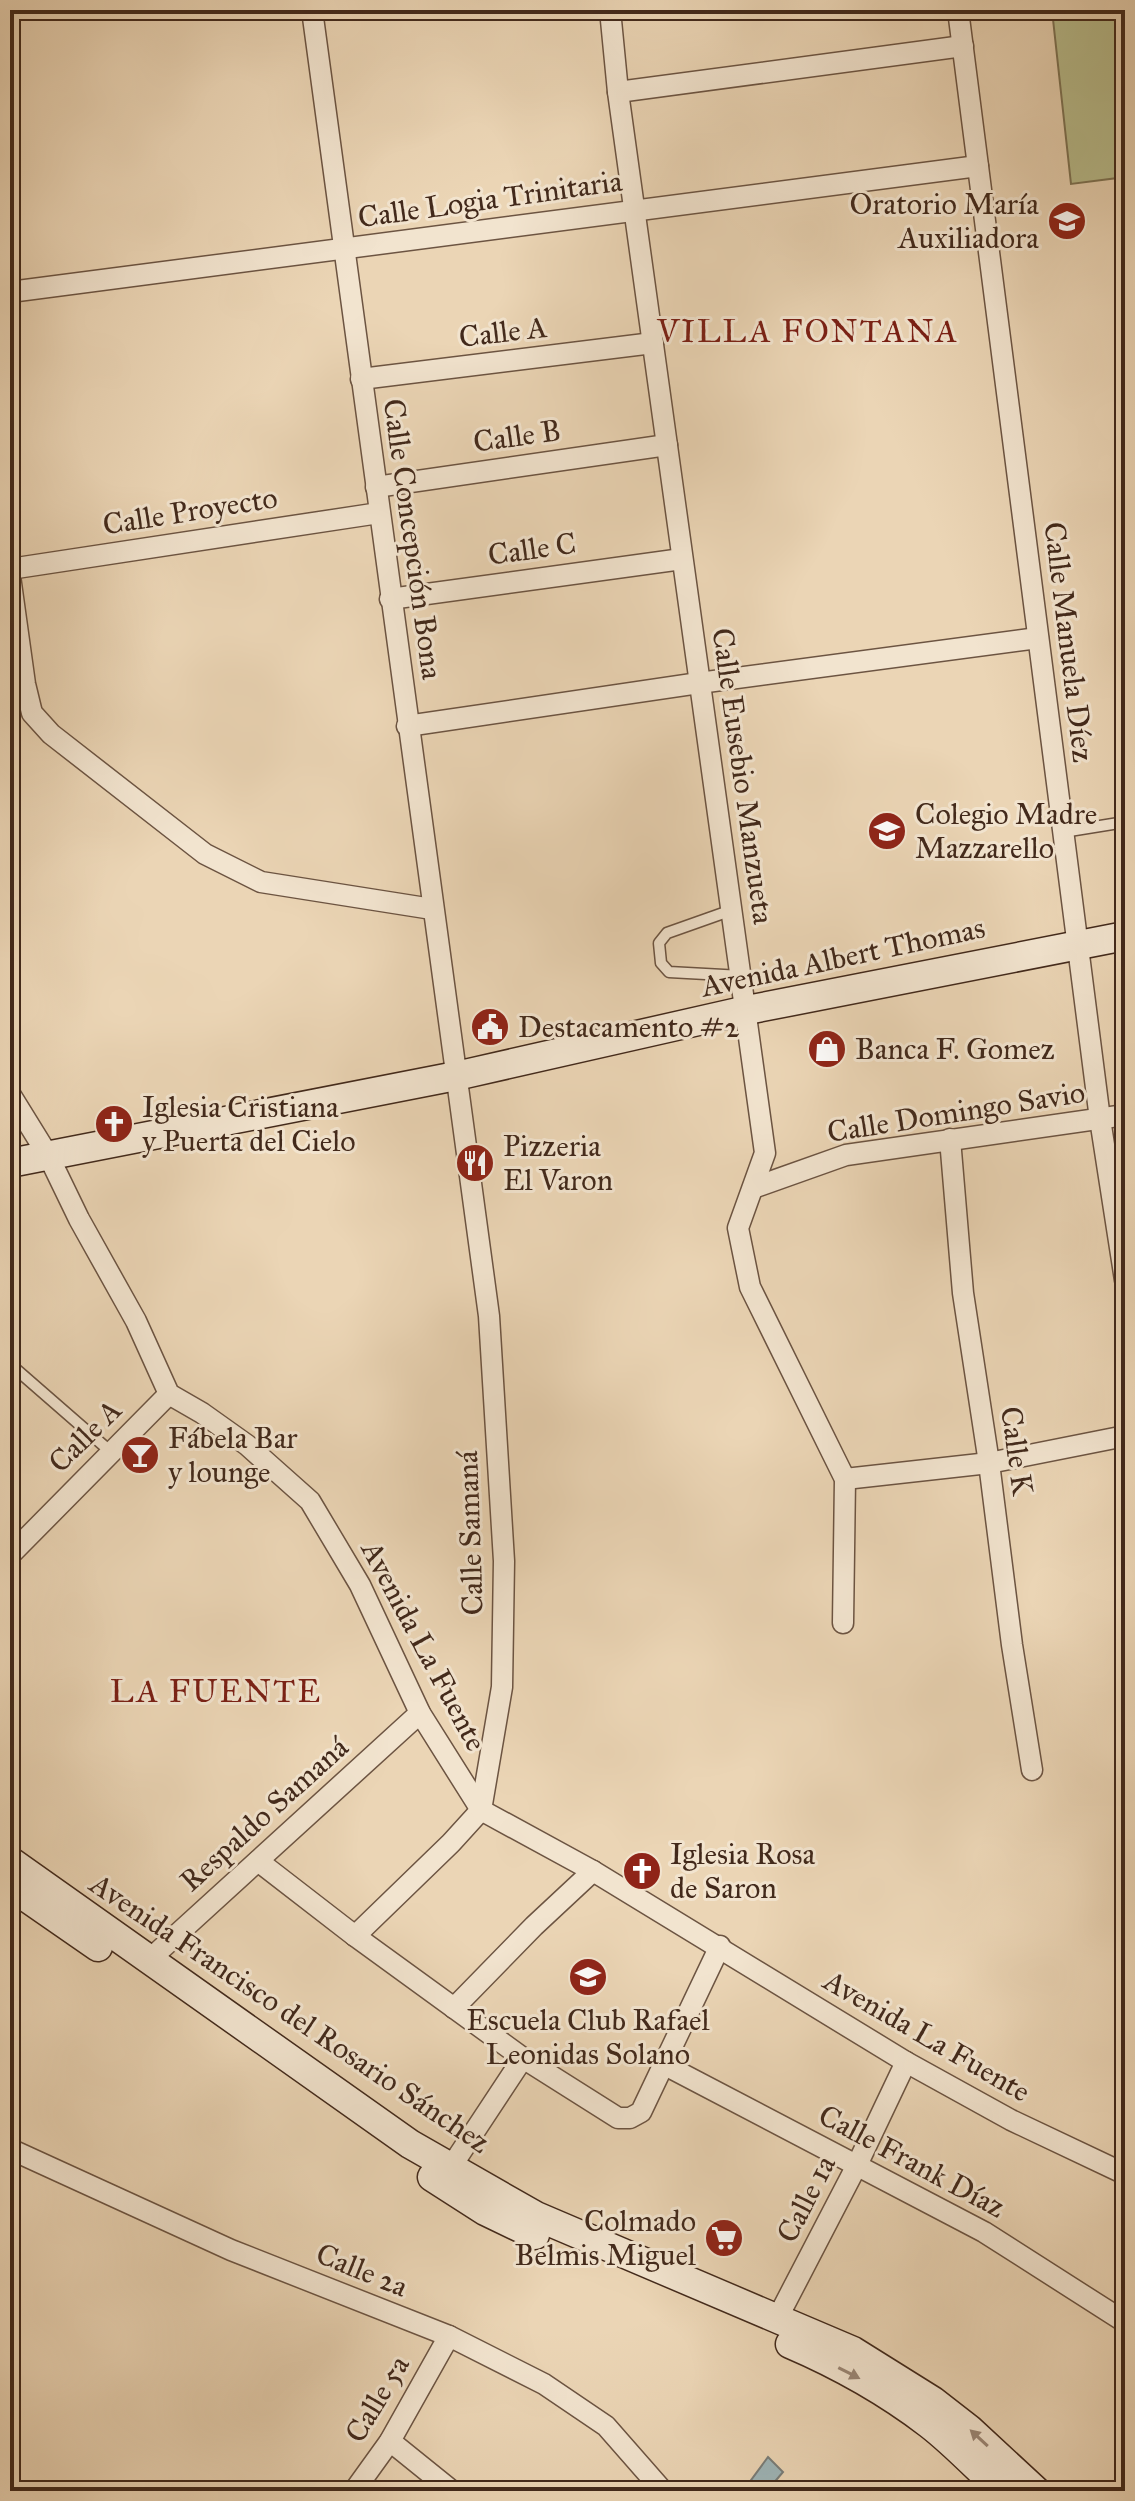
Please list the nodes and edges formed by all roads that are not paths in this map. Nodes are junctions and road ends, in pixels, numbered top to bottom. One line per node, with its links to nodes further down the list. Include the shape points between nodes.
1 (312, 10): 8 (street, Calle Concepción Bona)
2 (610, 10): 5 (street, Calle Eusebio Manzueta)
3 (958, 10): 4 (street, Calle Manuela Díez)
4 (963, 46): 5 (street); 6 (street, Calle Manuela Díez)
5 (618, 92): 7 (street, Calle Eusebio Manzueta)
6 (978, 166): 7 (street, Calle Logia Trinitaria); 19 (street, Calle Manuela Díez)
7 (635, 209): 8 (street, Calle Logia Trinitaria); 10 (street, Calle Eusebio Manzueta)
8 (344, 250): 9 (street, Calle Logia Trinitaria); 11 (street, Calle Concepción Bona)
9 (10, 292)
10 (653, 343): 11 (street, Calle A); 12 (street, Calle Eusebio Manzueta)
11 (361, 379): 13 (street, Calle Concepción Bona)
12 (667, 445): 13 (street, Calle B); 15 (street, Calle Eusebio Manzueta)
13 (376, 487): 14 (street, Calle Concepción Bona)
14 (379, 513): 16 (street, Calle Proyecto); 18 (street, Calle Concepción Bona)
15 (682, 559): 18 (street, Calle C); 20 (street, Calle Eusebio Manzueta)
16 (10, 569)
17 (10, 576): 24 (street, via 32,713 51,734 205,854 261,882)
18 (390, 599): 21 (street, Calle Concepción Bona)
19 (1038, 638): 20 (street); 23 (street, Calle Manuela Díez)
20 (699, 683): 21 (street); 25 (street, Calle Eusebio Manzueta)
21 (407, 726): 24 (street, Calle Concepción Bona)
22 (1125, 822): 23 (lane)
23 (1063, 832): 27 (street, Calle Manuela Díez)
24 (432, 909): 30 (street, Calle Concepción Bona)
25 (732, 910): 28 (street, Calle Eusebio Manzueta); 28 (lane, via 667,933 659,943 661,963 669,972)
26 (1125, 936): 27 (main road, Avenida Albert Thomas)
27 (1078, 944): 29 (main road, Avenida Albert Thomas); 33 (street, Calle Manuela Díez)
28 (742, 976): 29 (street, Calle Eusebio Manzueta)
29 (747, 1010): 30 (main road, Avenida Albert Thomas); 37 (street, Calle Eusebio Manzueta, via 765,1153)
30 (456, 1076): 35 (main road, Avenida Albert Thomas); 49 (street, Calle Samaná, via 489,1316 504,1561 502,1687)
31 (10, 1094): 35 (street)
32 (1125, 1115): 33 (street, Calle Domingo Savio)
33 (1100, 1119): 34 (street, Calle Domingo Savio); 38 (street, Calle Manuela Díez)
34 (950, 1139): 37 (street, Calle Domingo Savio, via 846,1155); 43 (street, Calle K, via 963,1293)
35 (49, 1157): 36 (main road, Avenida Albert Thomas); 40 (street)
36 (10, 1163)
37 (753, 1188): 44 (street, Calle Eusebio Manzueta, via 738,1228 750,1287)
38 (1125, 1280)
39 (10, 1364): 42 (lane)
40 (169, 1394): 42 (street, Calle A); 47 (street, Avenida La Fuente, via 247,1445 310,1501 360,1585)
41 (1125, 1436): 43 (street)
42 (111, 1452): 45 (street, Calle A)
43 (989, 1463): 44 (street); 48 (street, Calle K)
44 (845, 1479): 46 (street, Calle Eusebio Manzueta)
45 (10, 1555)
46 (843, 1623)
47 (420, 1713): 49 (street, Avenida La Fuente); 51 (street, Respaldo Samaná)
48 (1032, 1770)
49 (481, 1810): 52 (street, Avenida La Fuente); 54 (street)
50 (10, 1861): 56 (main road, Avenida Francisco del Rosario Sánchez)
51 (258, 1861): 54 (street); 56 (street, Respaldo Samaná)
52 (593, 1871): 55 (street, Avenida La Fuente); 57 (street)
53 (10, 1886): 72 (main road, Avenida Francisco del Rosario Sánchez, one-way to 72, via 315,2101 485,2211 801,2348 868,2383 932,2425)
54 (355, 1936): 57 (street)
55 (720, 1946): 59 (street, Avenida La Fuente); 60 (street)
56 (149, 1960): 63 (main road, Avenida Francisco del Rosario Sánchez, via 410,2144)
57 (454, 2008): 58 (street)
58 (523, 2058): 60 (street, via 618,2118 641,2112); 63 (street)
59 (906, 2062): 62 (street, Calle 1a); 64 (street, Avenida La Fuente)
60 (665, 2065): 62 (street, Calle Frank Díaz)
61 (10, 2149): 67 (street, Calle 2a, via 231,2250)
62 (857, 2165): 65 (street, Calle 1a); 66 (street, Calle Frank Díaz, via 984,2232)
63 (451, 2167): 65 (main road, Avenida Francisco del Rosario Sánchez, via 536,2216)
64 (1125, 2174)
65 (777, 2319): 73 (main road, Avenida Francisco del Rosario Sánchez, one-way to 65, via 933,2401 853,2351)
66 (1125, 2322)
67 (449, 2336): 68 (street, Calle 5a); 71 (street, Calle 2a, via 544,2384 606,2426)
68 (390, 2441): 69 (street, Calle 5a); 70 (street)
69 (354, 2491)
70 (452, 2491)
71 (663, 2491)
72 (1002, 2491)
73 (1036, 2491)

